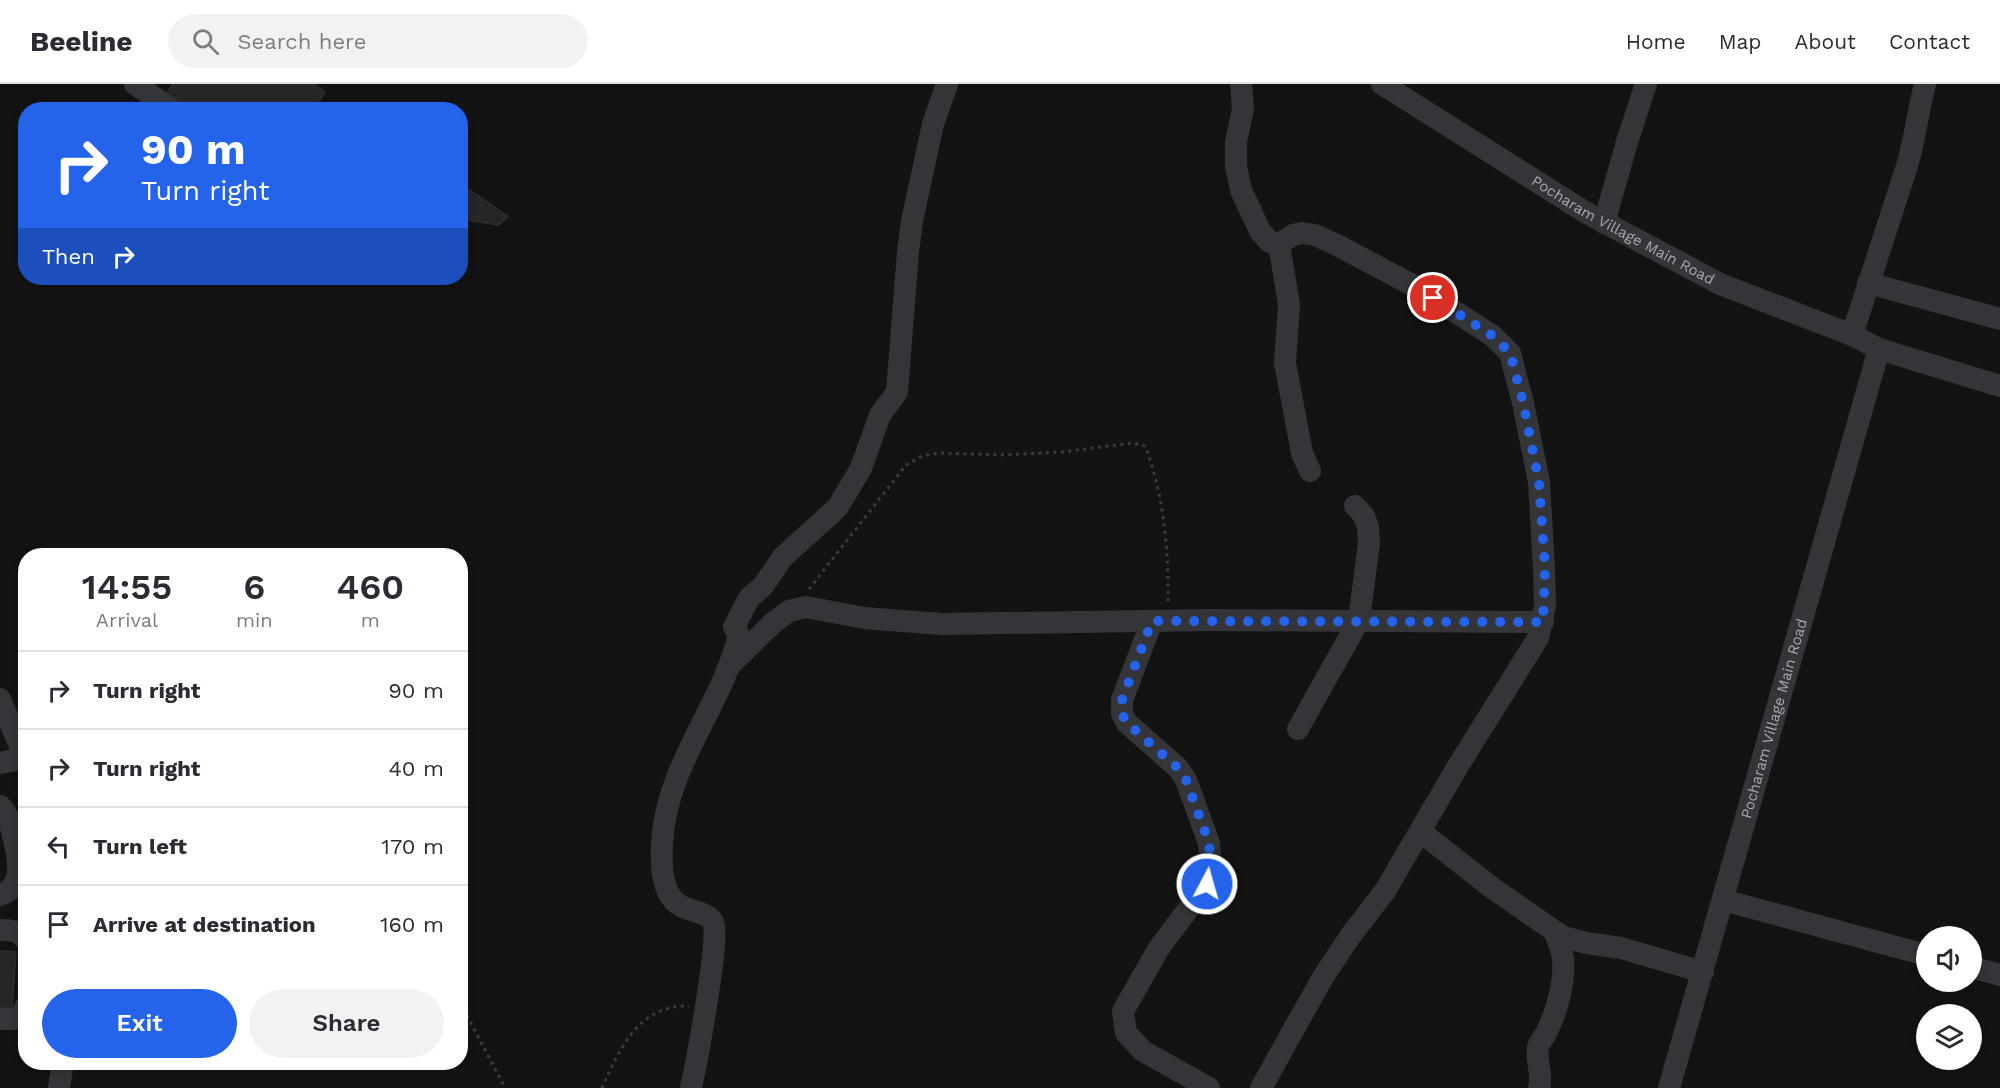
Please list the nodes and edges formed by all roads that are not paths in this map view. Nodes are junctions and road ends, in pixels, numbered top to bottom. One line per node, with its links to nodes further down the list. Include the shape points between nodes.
1 (135, 84): 7 (street)
2 (947, 84): 20 (street, via 933,124 912,221 897,392 880,415 861,468 838,507 783,557 763,586 749,598 734,627 739,635)
3 (1241, 84): 9 (street, via 1243,109 1236,166 1241,190 1260,231 1270,242)
4 (1382, 84): 8 (street, Pocharam Village Main Road)
5 (1646, 84): 8 (street)
6 (1926, 84): 10 (street, via 1915,140)
7 (161, 102)
8 (1604, 223): 12 (street, Pocharam Village Main Road, via 1720,284)
9 (1278, 244): 15 (street, via 1289,305 1285,363 1302,453); 19 (street, via 1302,233 1337,245 1418,288 1493,336 1510,353 1539,482 1545,568)
10 (1868, 283): 11 (street); 12 (street)
11 (2000, 319)
12 (1852, 335): 13 (street, Pocharam Village Main Road)
13 (1879, 350): 14 (street, Pocharam Village Main Road); 29 (street, Pocharam Village Main Road)
14 (2000, 386)
15 (1310, 471)
16 (1355, 506): 18 (street, via 1364,516 1369,543)
17 (1160, 620): 18 (street); 20 (street, via 941,624 864,618 806,607 789,611 773,623); 43 (street, via 1122,700 1122,714 1186,780 1209,843 1211,867 1207,884 1159,948 1123,1011 1124,1022 1126,1033 1143,1051)
18 (1359, 620): 19 (street); 22 (street)
19 (1543, 622): 27 (street, via 1538,638)
20 (732, 663): 42 (street, via 679,771 662,841 665,886 672,898 679,906 715,923)
21 (0, 699): 23 (street)
22 (1298, 729)
23 (18, 742)
24 (18, 760): 25 (street)
25 (0, 763)
26 (0, 806): 28 (street, via 7,812 18,859 12,888)
27 (1421, 832): 32 (street); 44 (street, via 1385,891 1323,977)
28 (0, 895)
29 (1722, 900): 33 (street); 35 (street, Pocharam Village Main Road)
30 (0, 930): 31 (street)
31 (18, 932)
32 (1555, 933): 35 (street); 45 (street, via 1563,967 1560,994 1538,1046)
33 (1916, 952)
34 (1982, 970): 36 (street)
35 (1702, 972): 40 (street, Pocharam Village Main Road)
36 (2000, 975)
37 (18, 1018): 38 (street)
38 (0, 1019)
39 (62, 1070): 41 (street)
40 (1676, 1086)
41 (59, 1088)
42 (692, 1088)
43 (1209, 1088)
44 (1260, 1088)
45 (1539, 1088)

